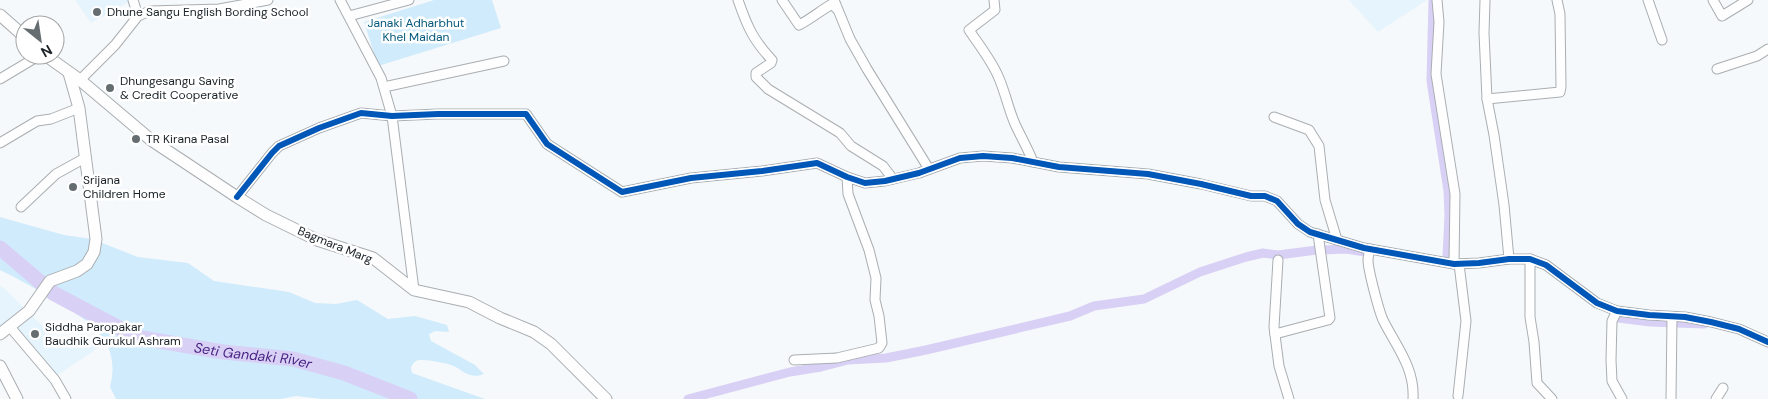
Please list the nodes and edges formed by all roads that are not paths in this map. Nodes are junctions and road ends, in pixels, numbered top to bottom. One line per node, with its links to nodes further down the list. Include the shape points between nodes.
1 (133, 0): 17 (street)
2 (268, 0): 17 (street, via 219,9 150,11)
3 (340, 0): 18 (street)
4 (408, 0): 18 (street)
5 (738, 0): 39 (street, via 756,44 772,60 756,73 756,77 768,89 840,133 851,146 883,166)
6 (782, 0): 15 (street, via 798,25 811,20 832,4)
7 (834, 0): 15 (street)
8 (994, 0): 36 (street, via 995,10 969,30 997,73)
9 (1437, 0): 48 (street, via 1436,74 1456,194)
10 (1486, 0): 30 (street)
11 (1557, 0): 30 (street, via 1560,14 1560,92)
12 (1648, 0): 20 (street)
13 (1712, 0): 14 (street, via 1722,16)
14 (1748, 0)
15 (838, 10): 37 (street, via 867,69)
16 (0, 15): 19 (main road)
17 (138, 16): 28 (street)
18 (348, 16): 29 (street)
19 (15, 28)
20 (1662, 40)
21 (1768, 49): 25 (street, via 1757,56)
22 (504, 61): 29 (street)
23 (23, 65): 27 (street)
24 (59, 65): 26 (main road, Bagmara Marg)
25 (1717, 69)
26 (69, 73): 28 (main road, Bagmara Marg); 31 (main road)
27 (0, 79)
28 (80, 80): 40 (main road, Bagmara Marg, via 151,140)
29 (384, 87): 32 (street)
30 (1487, 99): 45 (street)
31 (79, 108): 34 (street, via 51,119 38,120); 35 (main road)
32 (392, 116): 38 (street, via 526,114 547,144 622,192 690,178 817,163); 40 (street, via 361,113 279,146); 49 (street)
33 (1274, 117): 43 (street, via 1309,130 1319,146 1325,200)
34 (0, 143)
35 (85, 158): 41 (street, via 56,174); 52 (main road, via 96,238 94,252 87,264 77,271 50,281 29,311)
36 (1033, 162): 37 (street, via 983,156 960,158); 42 (street, via 1148,174 1251,196 1265,196 1277,201 1298,224)
37 (929, 169): 39 (street)
38 (847, 177): 39 (street, via 865,183); 56 (street, via 848,194 876,278 875,300 882,343 879,348 837,358)
39 (894, 179)
40 (237, 197): 49 (main road, Bagmara Marg, via 317,240 373,258)
41 (21, 207)
42 (1318, 234): 43 (street); 54 (street, via 1330,318)
43 (1337, 240): 44 (street)
44 (1370, 249): 48 (street); 64 (street, via 1368,262 1378,306 1408,364)
45 (1509, 258): 46 (street); 48 (street)
46 (1530, 258): 50 (street, via 1546,265 1597,303); 65 (street, via 1530,317 1537,384)
47 (1278, 260): 54 (street)
48 (1456, 264): 59 (street, via 1466,321)
49 (414, 290): 63 (main road, Bagmara Marg, via 469,302 534,332 551,344)
50 (1617, 311): 51 (street); 66 (street, via 1612,321 1610,360 1612,381)
51 (1672, 321): 55 (street, via 1694,319 1739,329); 67 (street)
52 (10, 328): 53 (main road); 62 (street, via 55,380)
53 (0, 334)
54 (1275, 334): 60 (street)
55 (1768, 342)
56 (794, 360)
57 (0, 366): 61 (main road)
58 (1723, 388): 68 (street)
59 (1458, 396)
60 (1288, 398)
61 (18, 399)
62 (66, 399)
63 (606, 399)
64 (1413, 399)
65 (1552, 399)
66 (1622, 399)
67 (1671, 399)
68 (1716, 399)

